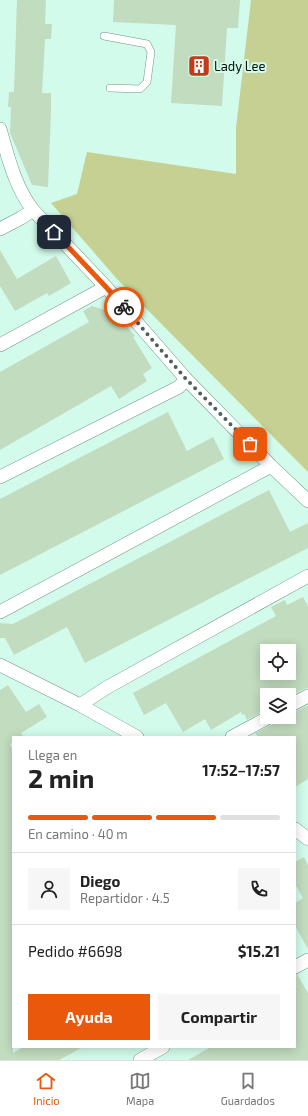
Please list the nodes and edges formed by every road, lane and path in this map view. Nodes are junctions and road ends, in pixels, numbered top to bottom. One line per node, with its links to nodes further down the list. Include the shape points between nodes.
1 (104, 36): 2 (lane, via 147,44 151,52 147,82 140,89)
2 (110, 88)
3 (0, 129): 4 (street, via 10,166 24,199)
4 (32, 210): 5 (street); 6 (street)
5 (0, 229)
6 (106, 287): 7 (street); 8 (street)
7 (0, 345)
8 (186, 379): 9 (street); 10 (street, via 180,387)
9 (271, 466): 11 (street); 13 (street)
10 (0, 476)
11 (308, 500)
12 (308, 576): 17 (street)
13 (0, 612)
14 (0, 665): 17 (street)
15 (308, 696): 16 (street)
16 (296, 702)
17 (80, 705): 19 (street)
18 (260, 722): 20 (street)
19 (135, 736)
20 (234, 736)
21 (308, 960): 22 (street)
22 (296, 966)
23 (161, 1048): 24 (street)
24 (140, 1060)

